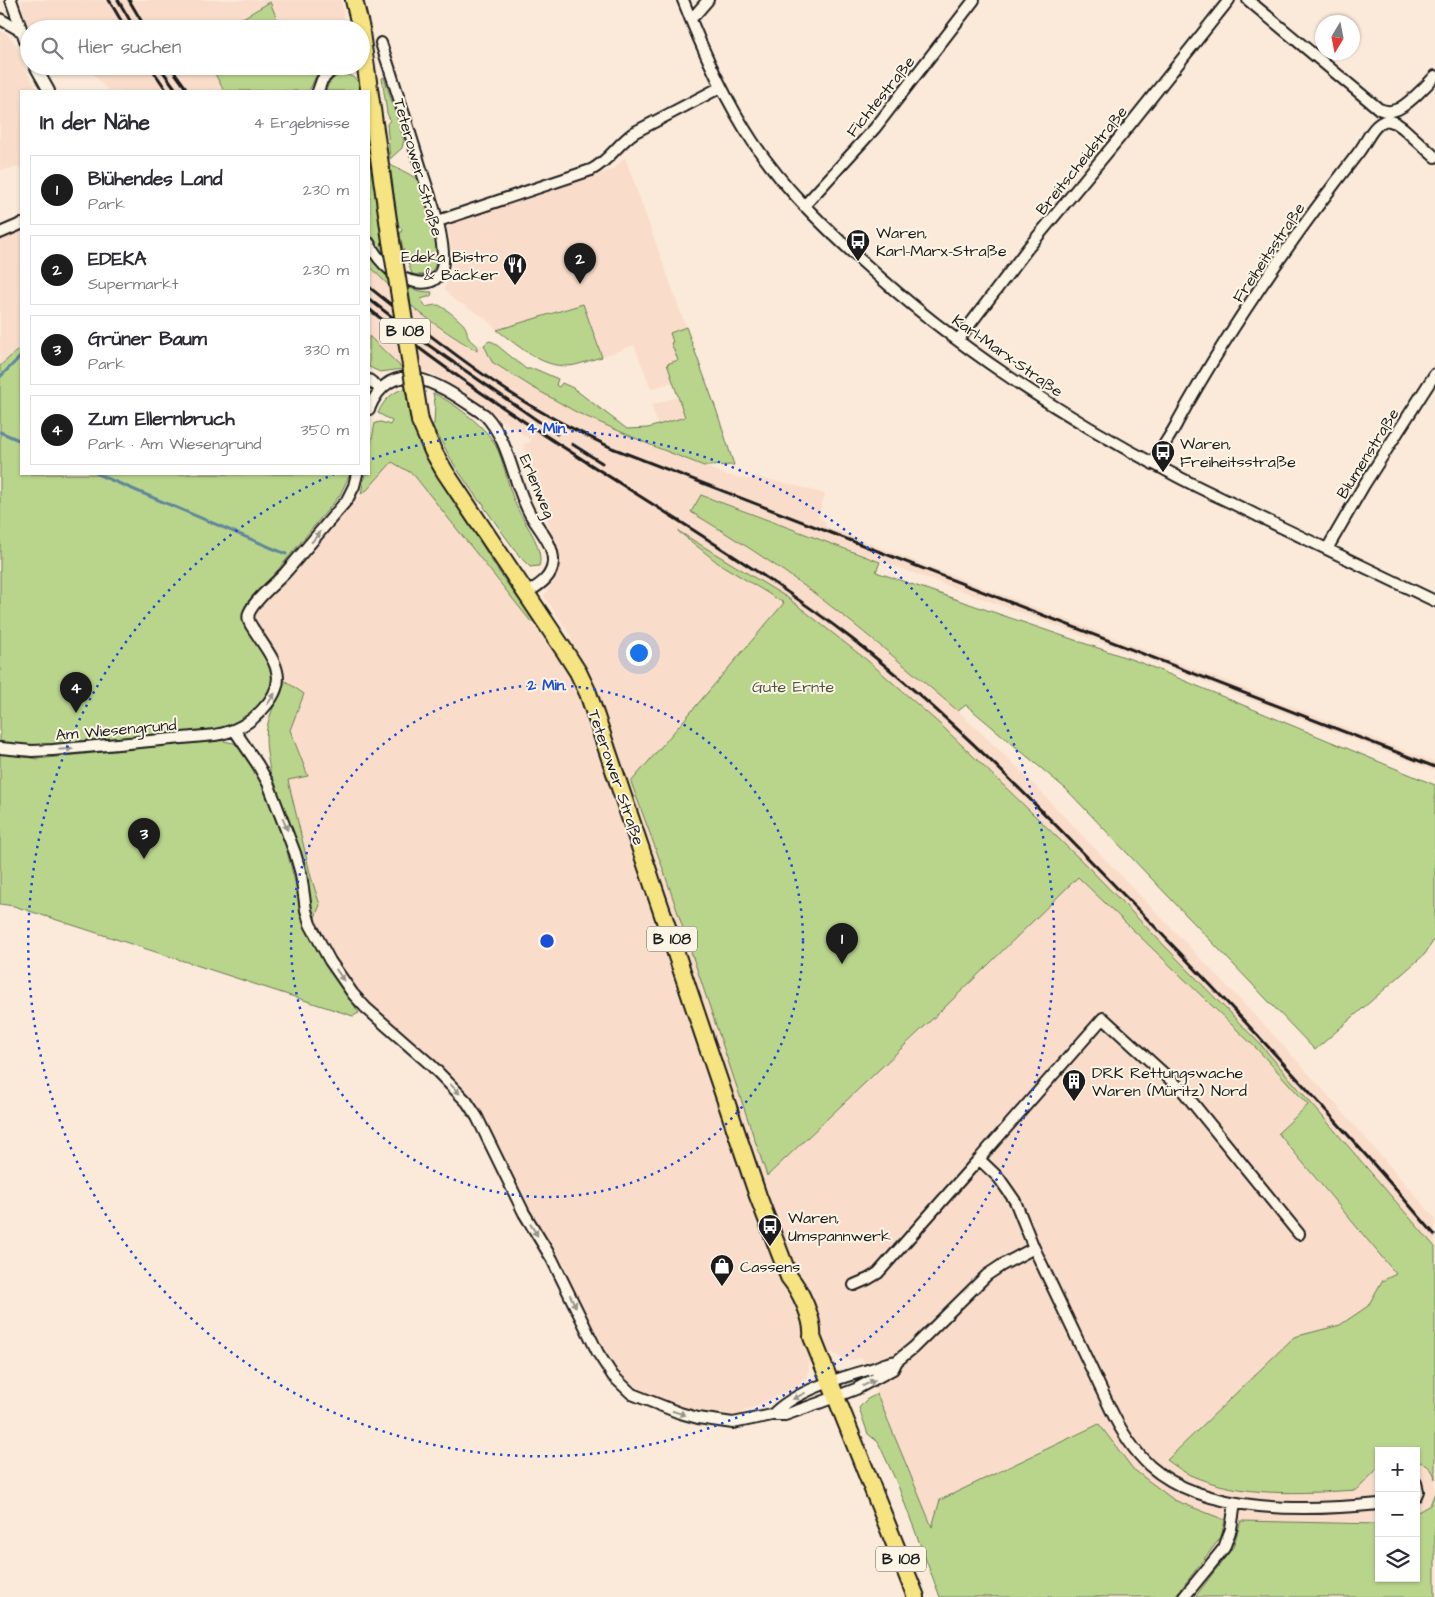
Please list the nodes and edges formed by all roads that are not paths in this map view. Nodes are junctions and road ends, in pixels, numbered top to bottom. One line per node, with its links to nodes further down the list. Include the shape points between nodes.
1 (11, 0): 11 (street)
2 (354, 0): 10 (main road)
3 (683, 0): 8 (street, Karl-Marx-Straße)
4 (708, 0): 8 (street)
5 (974, 0): 24 (street, Fichtestraße, via 875,128)
6 (1230, 0): 29 (street, Breitscheidstraße, via 1028,248)
7 (1248, 0): 17 (street, via 1379,109 1400,109)
8 (690, 18): 18 (street, Karl-Marx-Straße)
9 (0, 19): 12 (street)
10 (359, 20)
11 (20, 28)
12 (20, 30)
13 (381, 43): 25 (street, Teterower Straße)
14 (41, 75): 19 (street)
15 (327, 75): 20 (street)
16 (366, 75): 21 (main road, Teterower Straße / B 108, bridge)
17 (1435, 76)
18 (721, 88): 24 (street, Karl-Marx-Straße, via 753,142); 25 (street, via 624,139 604,162 591,170)
19 (48, 90)
20 (318, 90)
21 (369, 90)
22 (370, 99): 37 (main road, Teterower Straße / B 108, bridge, via 420,421 445,472)
23 (1435, 157): 34 (street, Freiheitsstraße, via 1396,123 1387,120 1377,125 1277,262 1203,377)
24 (804, 206): 29 (street, Karl-Marx-Straße, via 888,286)
25 (438, 221): 28 (street, Teterower Straße, via 443,262 440,273 427,283 414,282 391,271)
26 (20, 224): 27 (street)
27 (0, 233)
28 (370, 244)
29 (958, 340): 34 (street, Karl-Marx-Straße, via 1014,380)
30 (1435, 374): 36 (street, Blumenstraße)
31 (370, 381): 32 (street)
32 (381, 390): 33 (street, Erlenweg); 37 (street, Erlenweg, via 398,379 423,379 436,384 491,422 505,446 530,513 552,550 551,571 545,581)
33 (370, 407)
34 (1153, 464): 36 (street, Karl-Marx-Straße)
35 (357, 475): 39 (street, one-way to 35, via 270,702 278,686 276,668 248,622 249,614 347,500)
36 (1327, 549): 38 (street, Karl-Marx-Straße)
37 (532, 590): 46 (main road, Teterower Straße / B 108, via 578,672 593,707 754,1183 789,1276 813,1326 812,1337)
38 (1435, 601)
39 (235, 730): 40 (street, Am Wiesengrund, one-way to 39, via 53,750 216,735); 47 (street, one-way to 47, via 267,779 295,853 310,924 330,961 366,1008 450,1084 477,1116 524,1213 552,1259 598,1353 613,1376 632,1394 698,1418 733,1423)
40 (0, 748)
41 (979, 1159): 42 (street, via 1103,1018 1183,1091); 43 (street, via 999,1178 1015,1201); 44 (street, via 878,1273)
42 (1299, 1234)
43 (1034, 1248): 45 (street, via 987,1275); 49 (street, via 1110,1410 1135,1450 1169,1480 1190,1491)
44 (854, 1284)
45 (897, 1361): 46 (street, via 887,1362); 46 (street, one-way to 45, via 879,1378)
46 (835, 1393): 47 (street, via 785,1415); 47 (street, one-way to 47, via 807,1392 780,1406); 50 (main road, B 108)
47 (772, 1415)
48 (1375, 1502): 49 (street, via 1304,1508)
49 (1235, 1503): 51 (street, via 1224,1548)
50 (916, 1597)
51 (1184, 1597)

